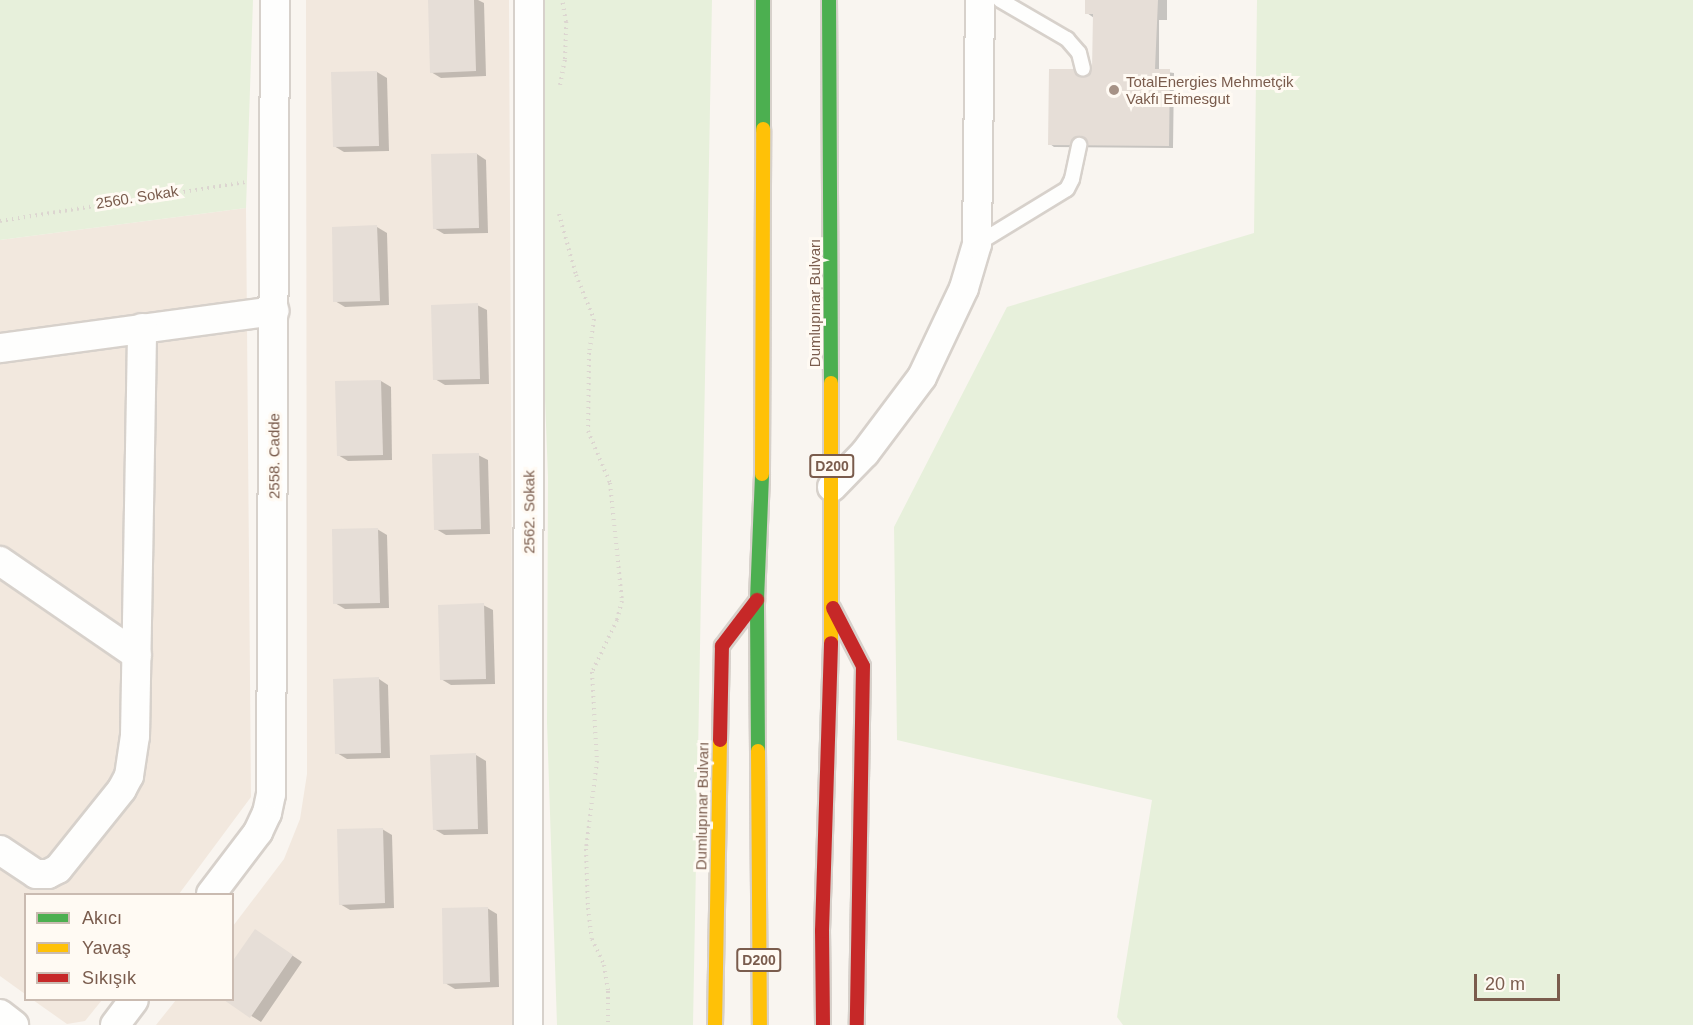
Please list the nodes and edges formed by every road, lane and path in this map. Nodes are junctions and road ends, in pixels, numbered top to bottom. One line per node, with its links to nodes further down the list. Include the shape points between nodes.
1 (275, 0): 11 (street, 2558. Cadde)
2 (529, 0): 29 (street, 2562. Sokak)
3 (562, 0): 9 (path, via 565,59)
4 (763, 0): 20 (highway, D200, via 764,433)
5 (830, 0): 18 (highway, Dumlupınar Bulvarı / D200)
6 (980, 0): 14 (street)
7 (1000, 0): 8 (lane, via 1067,39 1079,52)
8 (1083, 69)
9 (559, 89)
10 (1079, 145): 14 (lane, via 1067,189)
11 (274, 179): 13 (path, 2560. Sokak); 15 (street, 2558. Cadde)
12 (557, 206): 30 (path, via 576,275 594,319 589,353 588,431 610,483 622,601 592,672 597,761 586,849 588,908 592,939 604,965)
13 (0, 221)
14 (977, 244): 18 (street, via 964,288 922,377 865,453)
15 (275, 310): 16 (street); 24 (street, 2558. Cadde, via 272,794 258,832)
16 (142, 328): 17 (street); 22 (street)
17 (0, 348)
18 (832, 487): 21 (highway, Dumlupınar Bulvarı / D200)
19 (0, 561): 22 (street)
20 (757, 600): 31 (highway, Dumlupınar Bulvarı, via 722,646); 32 (highway, D200)
21 (832, 606): 33 (highway, Dumlupınar Bulvarı / D200, via 822,931); 34 (highway, Dumlupınar Bulvarı, via 863,666)
22 (137, 655): 23 (street, via 134,750 122,789 58,869 36,874)
23 (0, 850)
24 (212, 893)
25 (133, 1001): 28 (street)
26 (0, 1014): 27 (street)
27 (14, 1025)
28 (115, 1025)
29 (528, 1025)
30 (608, 1025)
31 (714, 1025)
32 (760, 1025)
33 (823, 1025)
34 (857, 1025)

